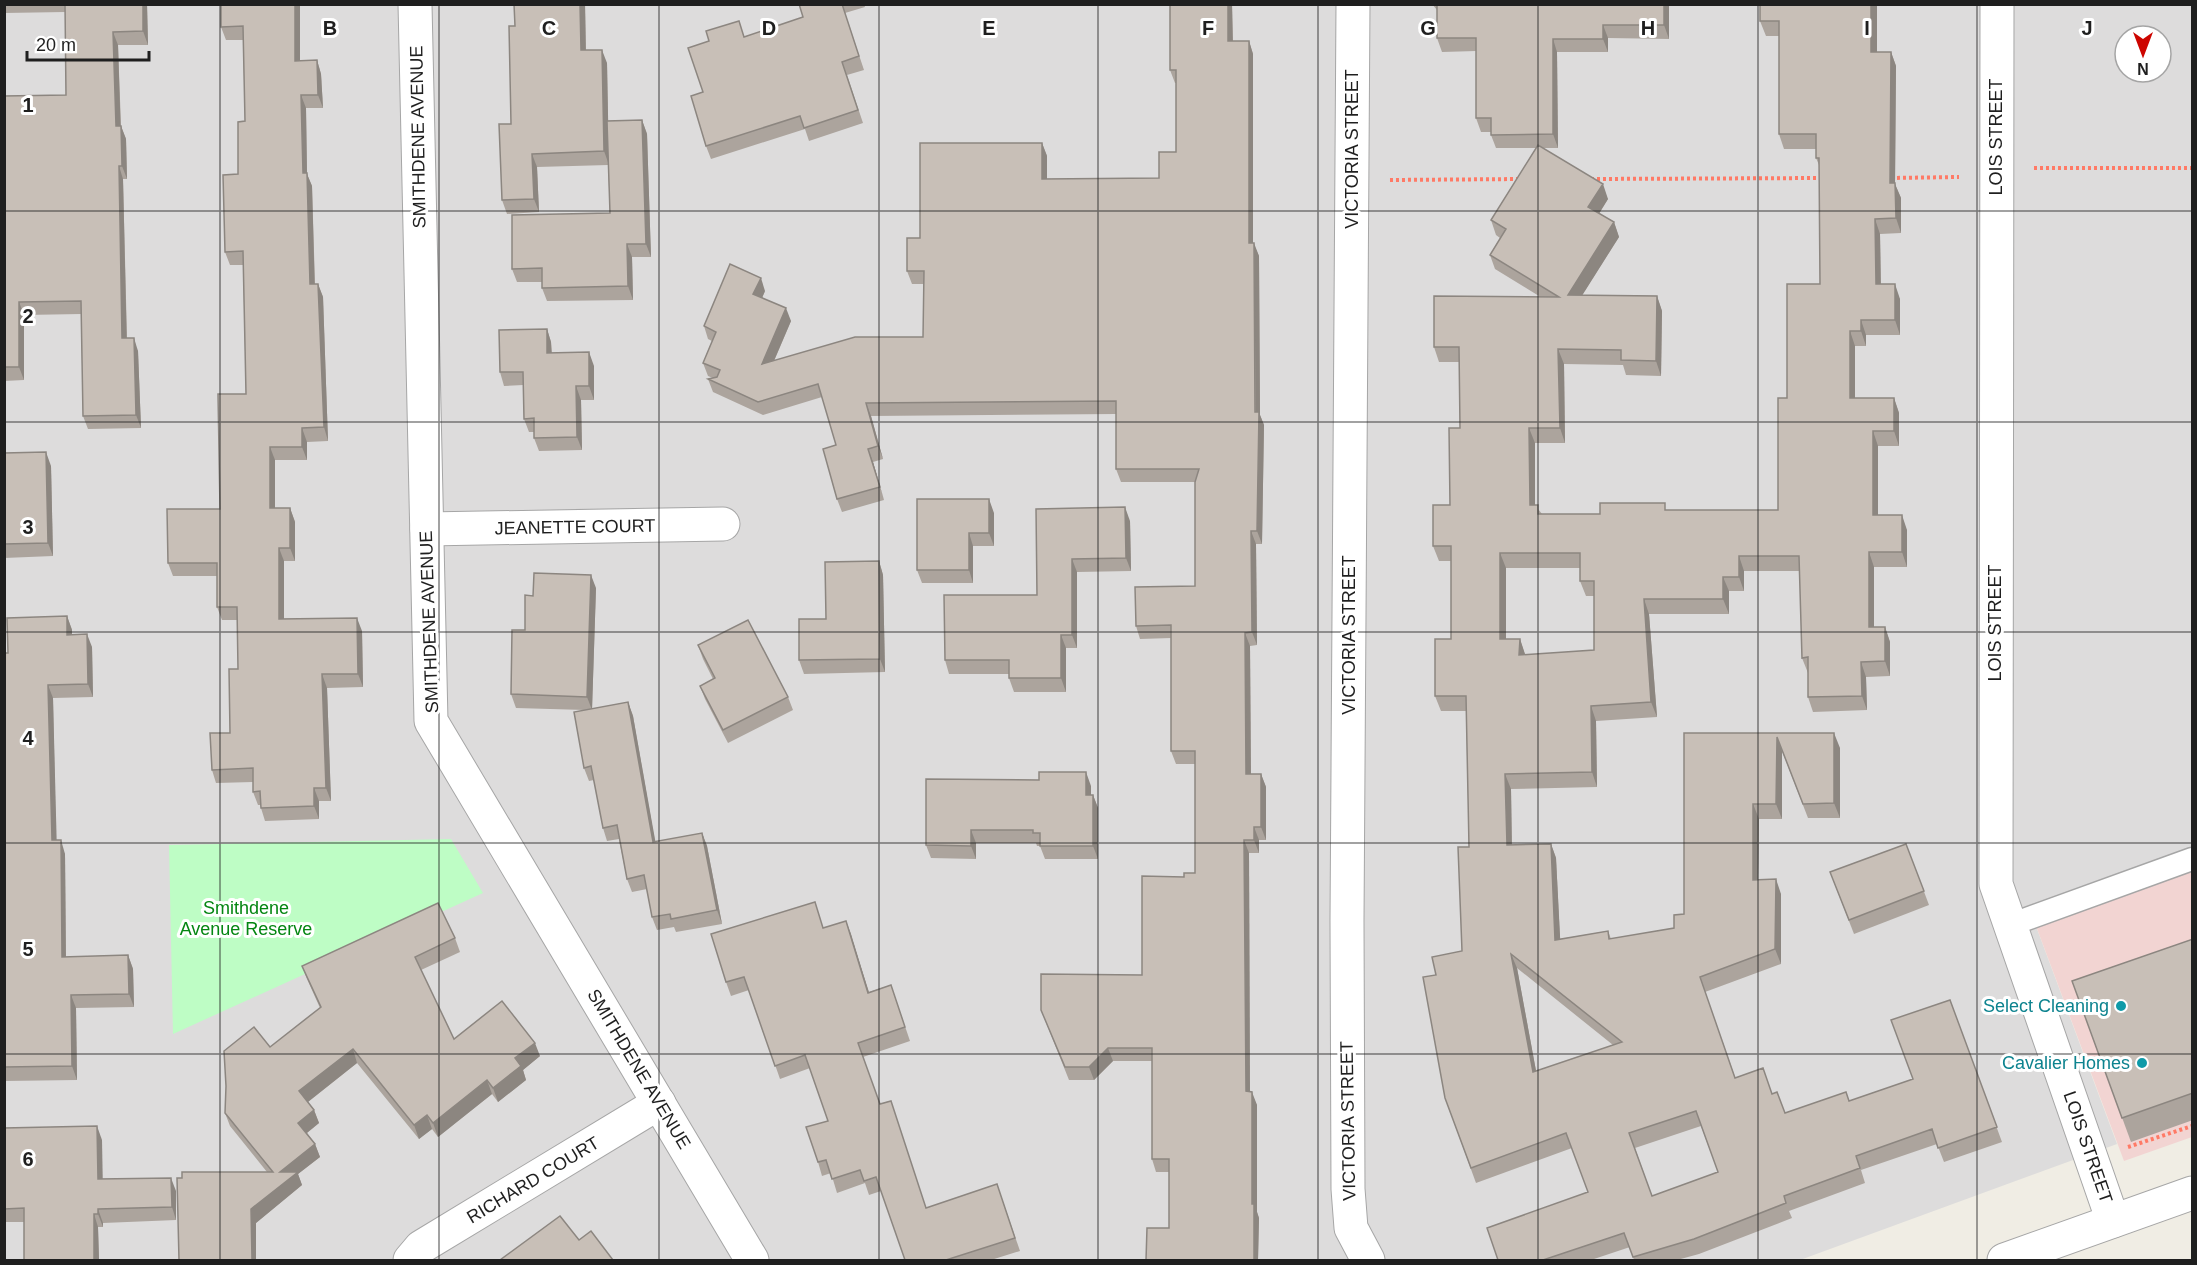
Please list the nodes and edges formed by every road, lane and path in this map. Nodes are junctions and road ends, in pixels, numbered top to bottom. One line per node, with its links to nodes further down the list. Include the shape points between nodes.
1 (415, 4): 12 (street, SMITHDENE AVENUE)
2 (1353, 4): 10 (street, VICTORIA STREET)
3 (1997, 4): 4 (street, LOIS STREET)
4 (1996, 168): 5 (path); 7 (path, via 1959,177); 14 (street, LOIS STREET, via 1995,884)
5 (2193, 168)
6 (1828, 178): 9 (path)
7 (1888, 178)
8 (1530, 179): 10 (path)
9 (1590, 179)
10 (1352, 180): 20 (street, VICTORIA STREET, via 1348,1189 1351,1228)
11 (723, 524): 12 (street, JEANETTE COURT)
12 (427, 529): 15 (street, SMITHDENE AVENUE, via 431,721)
13 (2193, 859): 14 (lane)
14 (2010, 925): 17 (street, LOIS STREET)
15 (659, 1103): 18 (street, RICHARD COURT, via 421,1247); 19 (street, SMITHDENE AVENUE)
16 (2193, 1193): 17 (street)
17 (2113, 1221): 21 (street)
18 (410, 1260)
19 (752, 1260)
20 (1368, 1260)
21 (2004, 1260)

